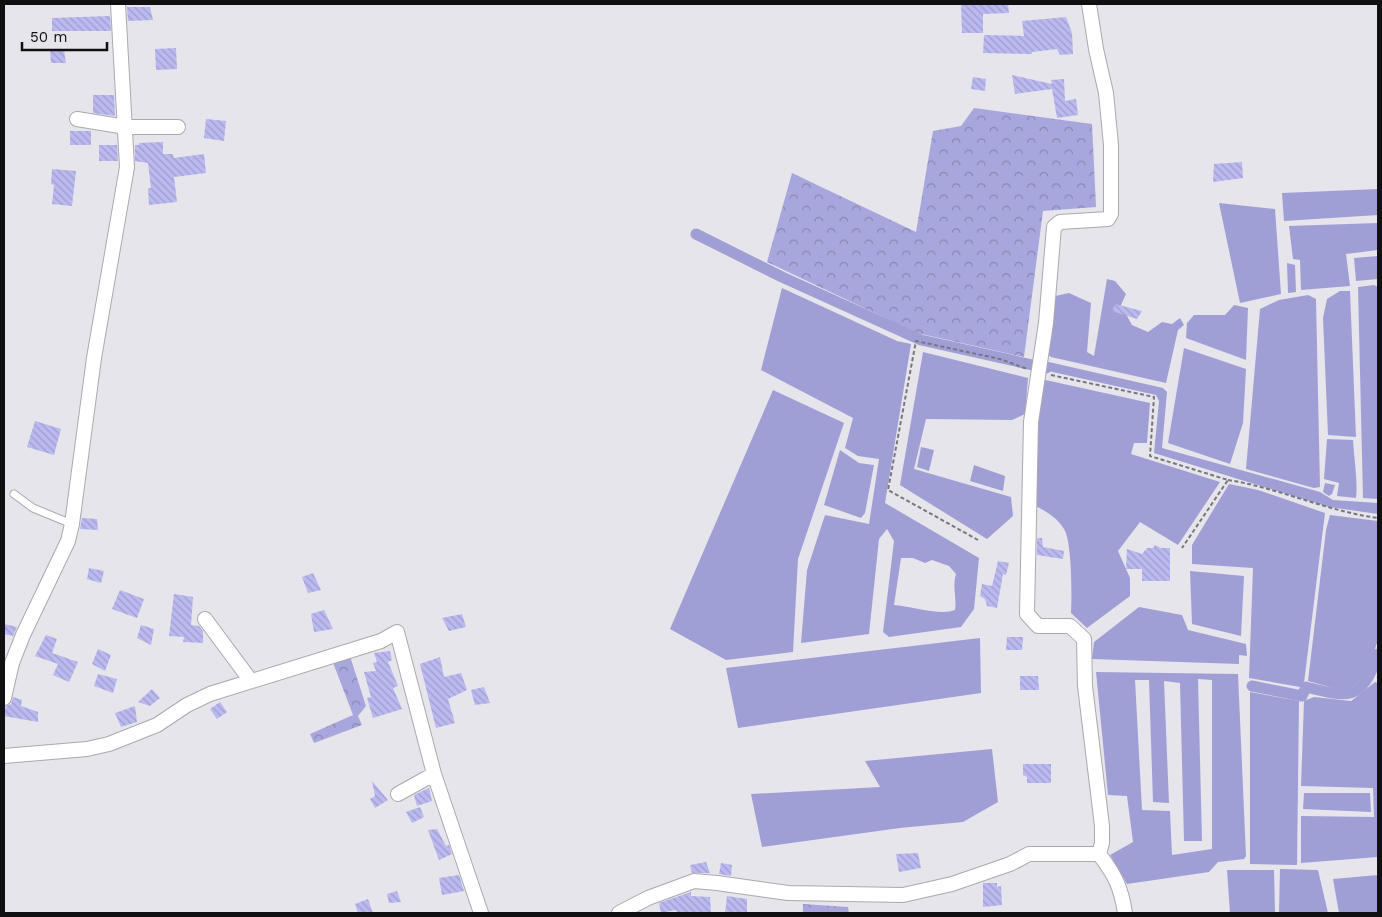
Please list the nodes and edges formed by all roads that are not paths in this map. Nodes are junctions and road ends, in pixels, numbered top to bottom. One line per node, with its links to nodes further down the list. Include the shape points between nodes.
1 (118, 4): 4 (street)
2 (1089, 4): 14 (street, via 1106,93 1111,145 1111,214 1108,219 1060,222 1054,227 1029,462 1027,614 1038,626 1070,626 1084,639 1085,686 1102,826)
3 (77, 119): 4 (street)
4 (126, 127): 5 (street); 7 (street, via 125,188 114,231)
5 (178, 127)
6 (14, 494): 7 (lane, via 33,508)
7 (72, 524): 10 (street, via 68,541 12,662)
8 (205, 619): 9 (street)
9 (251, 681): 11 (street, via 187,704 157,725 109,744); 12 (street, via 381,641 398,632)
10 (4, 698)
11 (4, 756)
12 (434, 774): 13 (street); 15 (street)
13 (398, 794)
14 (1099, 854): 16 (street, via 1030,854 952,884 903,895 788,893 694,881); 17 (street, via 1121,888)
15 (481, 913)
16 (619, 913)
17 (1125, 913)

